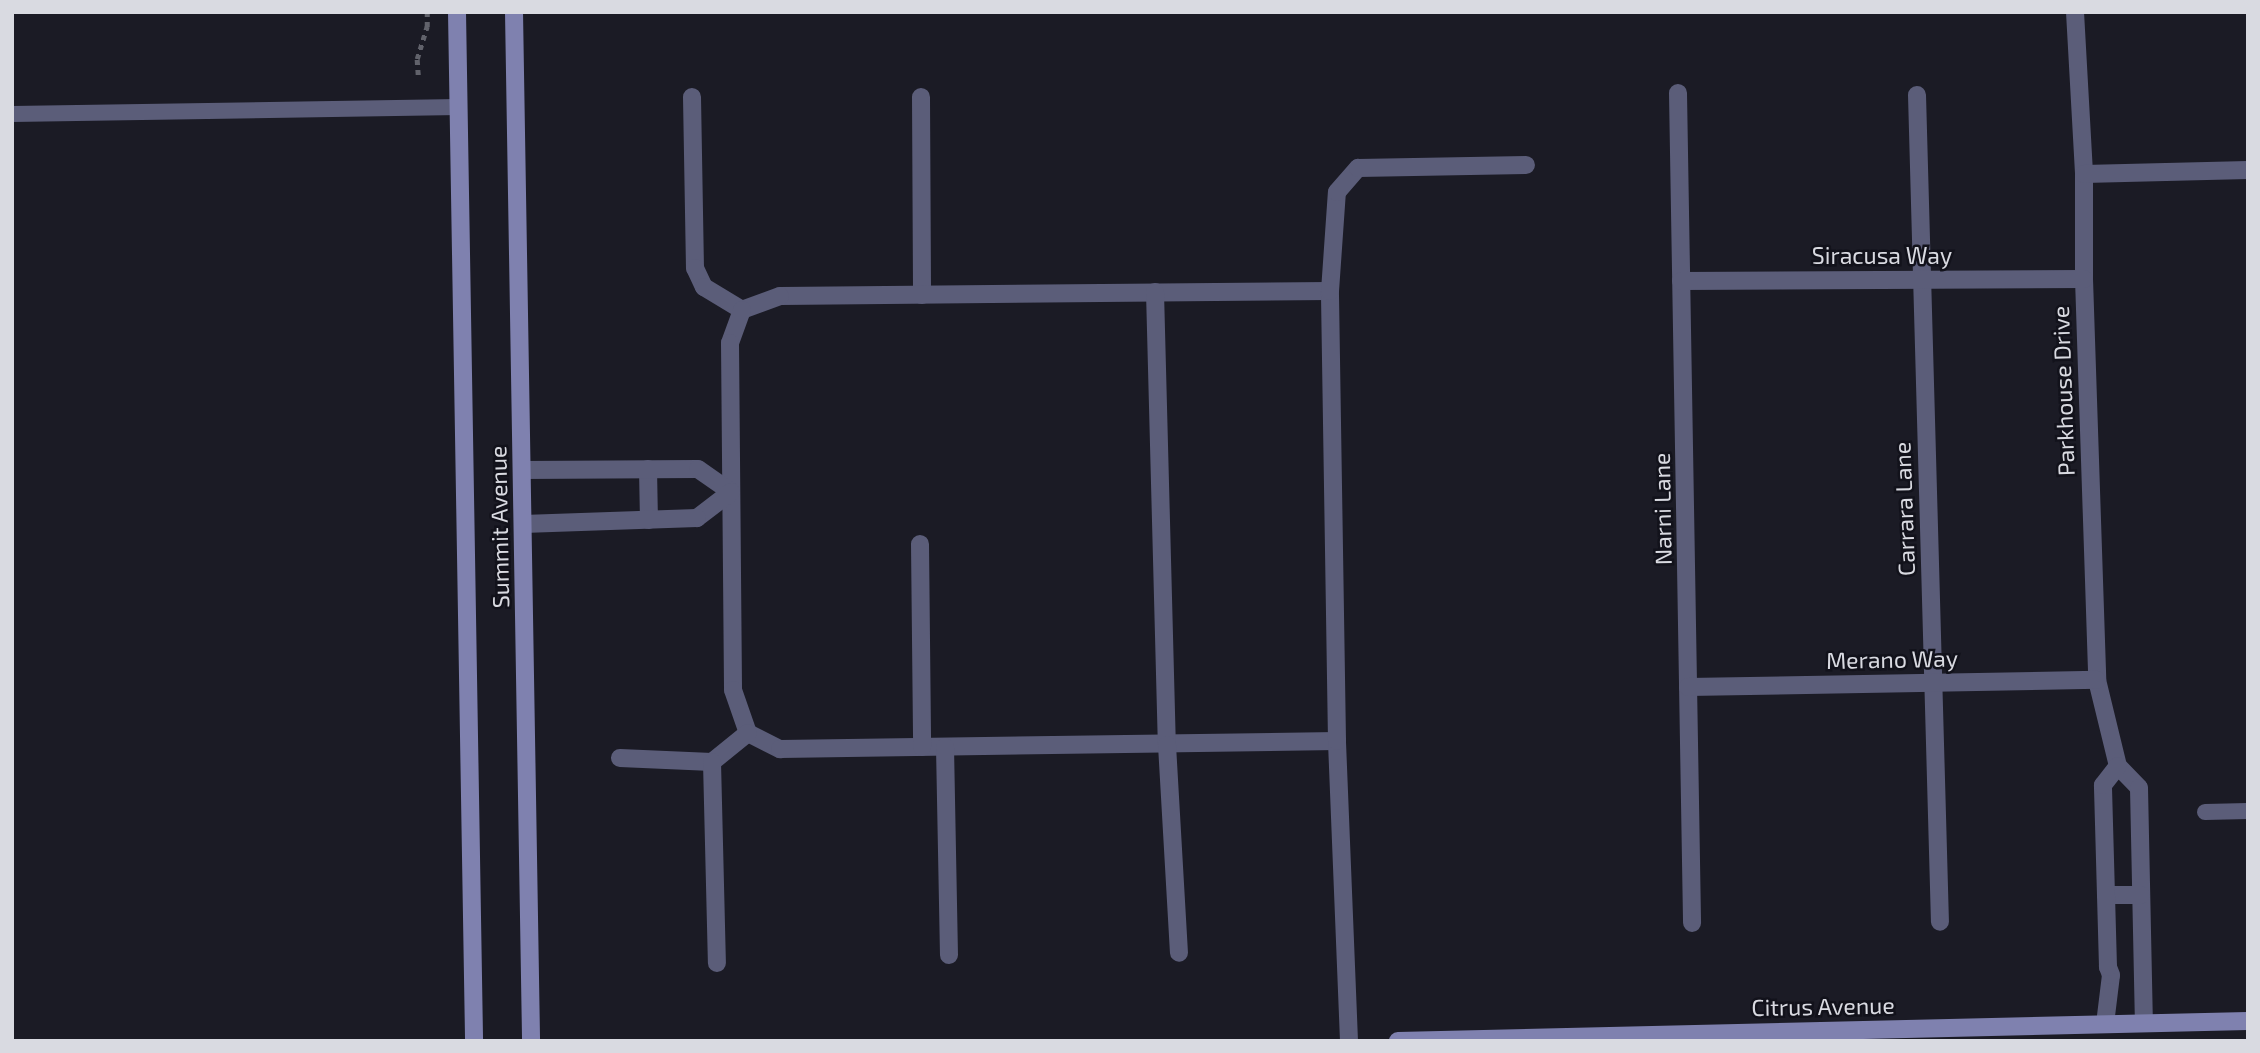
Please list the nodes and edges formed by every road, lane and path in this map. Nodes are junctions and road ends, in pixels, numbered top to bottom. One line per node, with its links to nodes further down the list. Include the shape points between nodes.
1 (427, 12): 5 (path)
2 (457, 12): 10 (main road, Summit Avenue)
3 (514, 12): 23 (main road, Summit Avenue)
4 (2075, 12): 14 (street, Parkhouse Drive)
5 (418, 75)
6 (1678, 93): 17 (street, Narni Lane)
7 (1917, 95): 15 (street, Carrara Lane)
8 (692, 97): 21 (street, via 695,268 704,287)
9 (922, 97): 20 (street)
10 (459, 107): 11 (lane); 51 (main road, Summit Avenue)
11 (12, 114)
12 (1526, 165): 18 (street, via 1358,168 1338,192)
13 (2248, 170): 14 (street)
14 (2084, 174): 16 (street, Parkhouse Drive)
15 (1922, 279): 16 (street, Siracusa Way); 17 (street, Siracusa Way); 29 (street, Carrara Lane)
16 (2084, 279): 28 (street, Parkhouse Drive)
17 (1681, 282): 30 (street, Narni Lane)
18 (1330, 291): 19 (street); 32 (street)
19 (1155, 292): 20 (street); 33 (street)
20 (922, 295): 21 (street, via 780,296)
21 (742, 310): 24 (street, via 730,343)
22 (648, 469): 23 (street); 24 (street, via 698,470); 25 (street)
23 (522, 470): 26 (main road, Summit Avenue)
24 (731, 492): 25 (street, via 697,518); 31 (street, via 733,690)
25 (649, 520): 26 (street)
26 (523, 524): 52 (main road, Summit Avenue)
27 (920, 544): 34 (street)
28 (2097, 680): 29 (street, Merano Way); 38 (street, Parkhouse Drive)
29 (1934, 682): 30 (street, Merano Way); 43 (street, Carrara Lane)
30 (1688, 687): 44 (street, Narni Lane)
31 (748, 733): 34 (street, via 780,749); 37 (street)
32 (1338, 741): 33 (street); 53 (street)
33 (1167, 745): 35 (street); 45 (street)
34 (922, 747): 35 (street)
35 (945, 747): 46 (street)
36 (620, 758): 37 (street)
37 (712, 762): 47 (street)
38 (2118, 766): 41 (street, via 2103,785); 42 (street, Parkhouse Drive, via 2139,788)
39 (2248, 811): 40 (lane)
40 (2205, 812)
41 (2106, 894): 42 (street); 50 (street, via 2111,975)
42 (2141, 895): 49 (street, Parkhouse Drive)
43 (1940, 922)
44 (1692, 923)
45 (1179, 953)
46 (949, 955)
47 (717, 963)
48 (2248, 1021): 49 (main road, Citrus Avenue)
49 (2144, 1023): 50 (main road, Citrus Avenue)
50 (2105, 1024): 54 (main road, Citrus Avenue)
51 (474, 1041)
52 (531, 1041)
53 (1349, 1041)
54 (1398, 1041)

